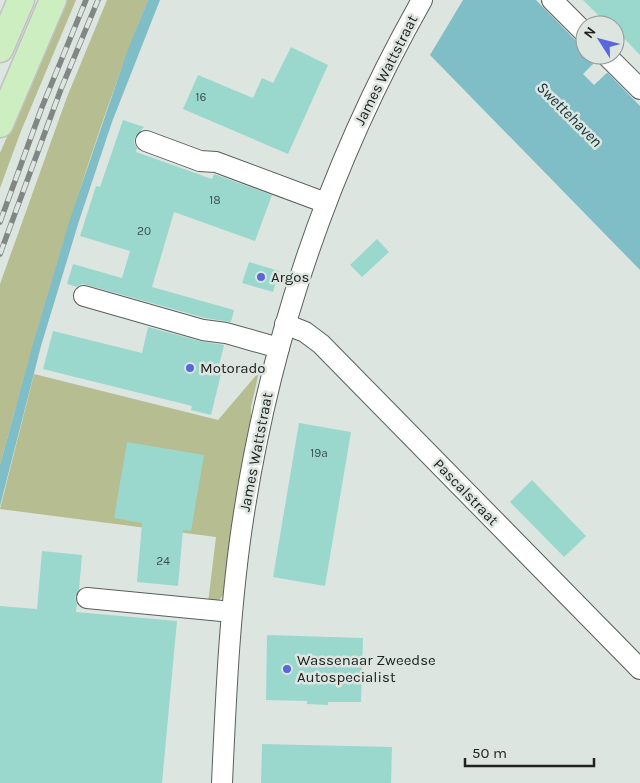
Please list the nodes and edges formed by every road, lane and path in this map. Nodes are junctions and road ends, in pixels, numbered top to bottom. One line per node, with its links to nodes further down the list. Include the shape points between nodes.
1 (22, 0): 6 (main road)
2 (53, 0): 9 (main road)
3 (422, 0): 11 (street, James Wattstraat, via 364,113)
4 (552, 0): 5 (street)
5 (575, 23)
6 (0, 49)
7 (616, 65): 8 (street)
8 (640, 89)
9 (0, 124)
10 (146, 141): 11 (street, via 200,161 216,162)
11 (326, 203): 13 (street, James Wattstraat)
12 (84, 296): 14 (street)
13 (285, 324): 14 (street, James Wattstraat); 17 (street, Pascalstraat, via 305,332 321,344)
14 (279, 348): 16 (street, James Wattstraat, via 244,513)
15 (87, 598): 16 (street)
16 (232, 612): 18 (street, James Wattstraat)
17 (640, 669)
18 (222, 783)

